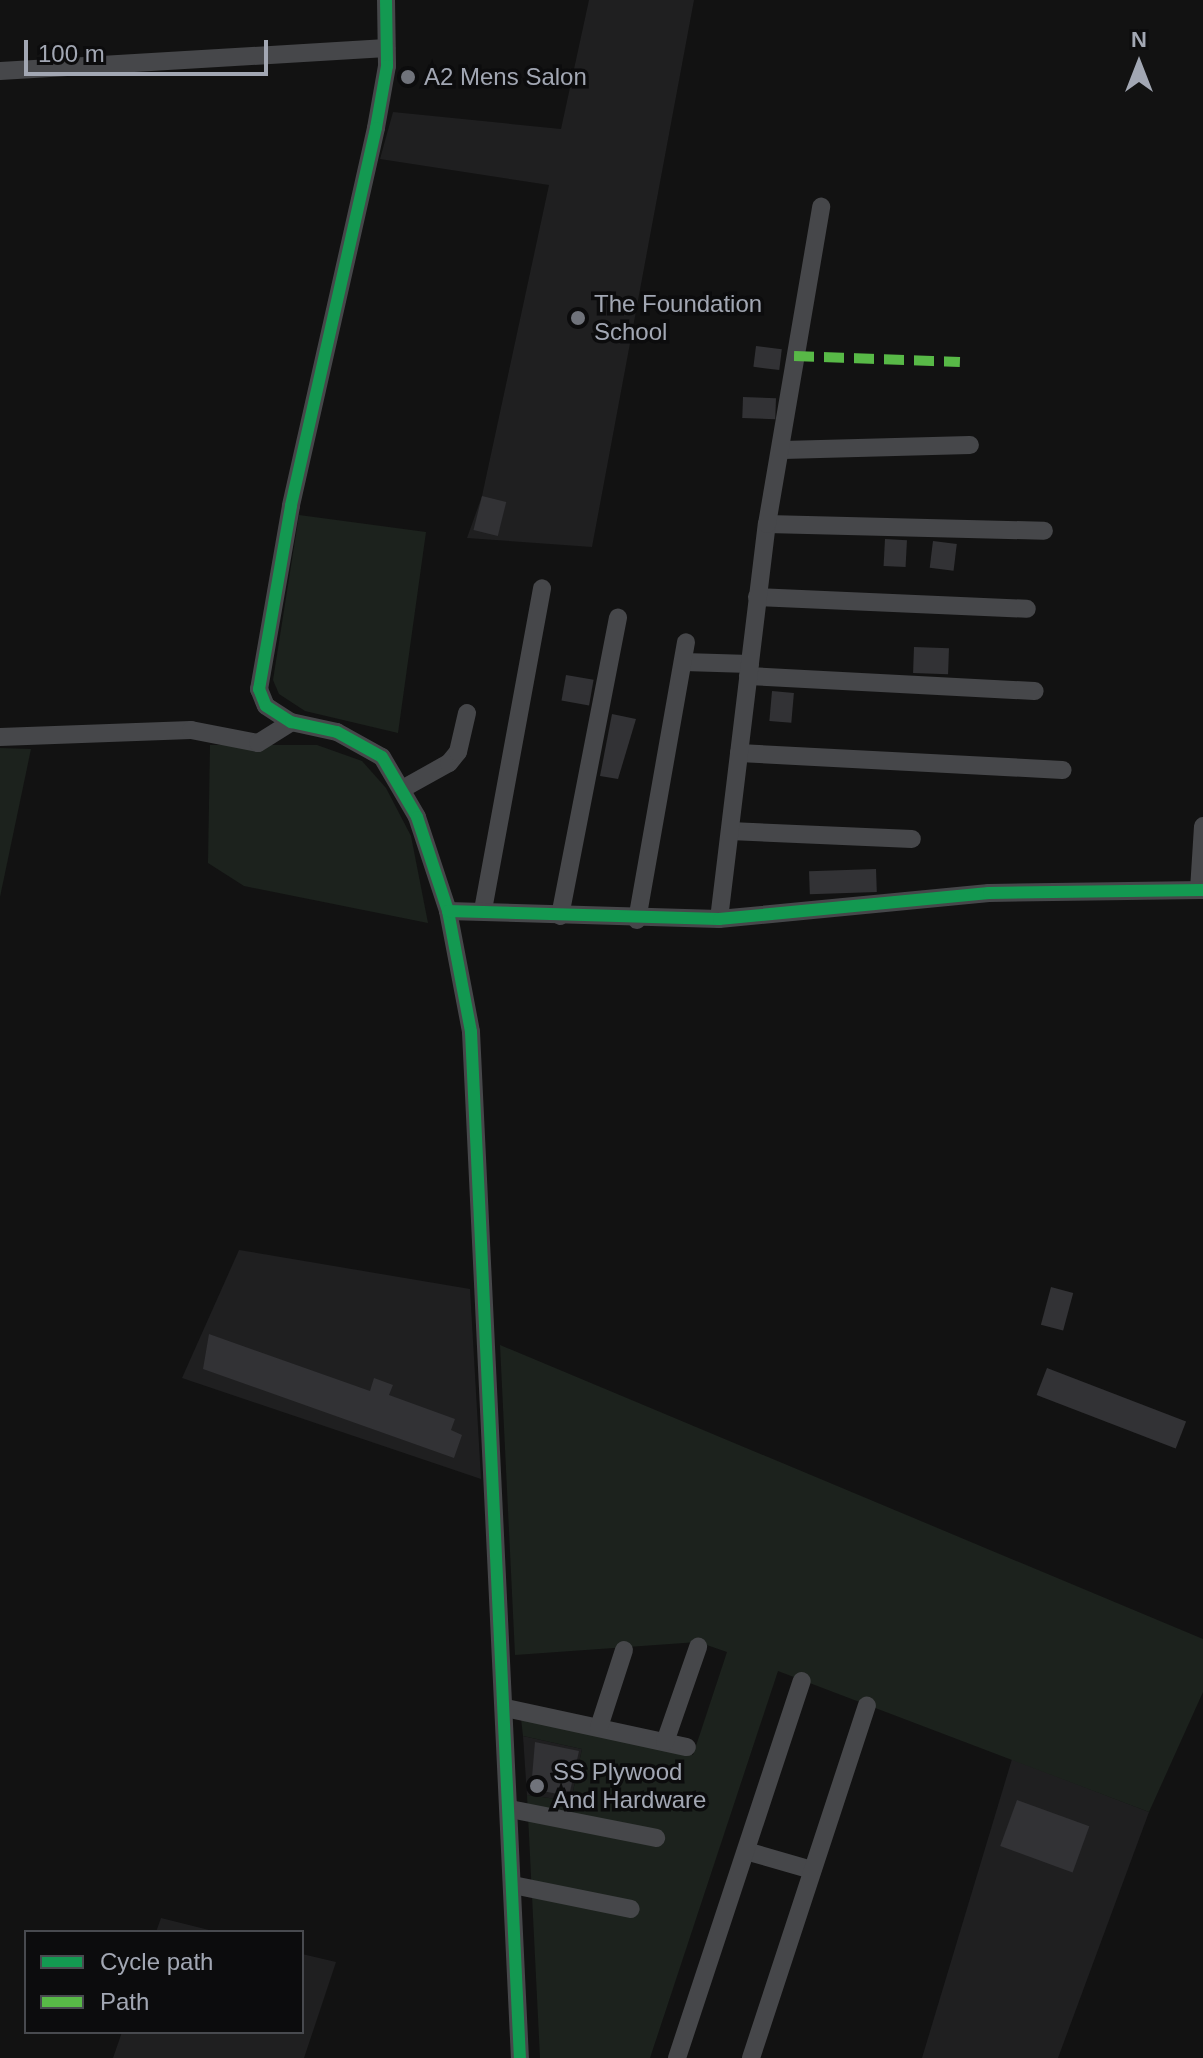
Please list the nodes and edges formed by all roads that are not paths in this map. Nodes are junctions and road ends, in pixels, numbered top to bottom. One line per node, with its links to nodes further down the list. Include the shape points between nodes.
1 (386, 0): 2 (street)
2 (386, 48): 3 (street); 18 (street, via 376,128 291,506 259,689 266,706)
3 (0, 71)
4 (821, 207): 6 (street)
5 (970, 445): 6 (street)
6 (783, 450): 7 (street)
7 (767, 524): 8 (street); 10 (street)
8 (1044, 531)
9 (542, 588): 27 (street)
10 (757, 597): 11 (street); 15 (street)
11 (1027, 609)
12 (618, 618): 29 (street)
13 (686, 642): 14 (street)
14 (684, 662): 15 (street); 31 (street)
15 (749, 670): 16 (street); 20 (street)
16 (1035, 691)
17 (467, 713): 22 (street, via 458,752 449,763)
18 (291, 722): 19 (street, via 258,743 191,730); 22 (street, via 363,744 382,757)
19 (0, 737)
20 (739, 753): 21 (street); 24 (street)
21 (1063, 770)
22 (404, 788): 28 (street)
23 (1203, 826): 26 (street)
24 (730, 831): 25 (street); 30 (street)
25 (912, 839)
26 (1201, 890): 30 (street, via 989,893)
27 (483, 910): 28 (street); 29 (street)
28 (448, 911): 36 (street, via 471,1032)
29 (560, 916): 31 (street)
30 (719, 919): 31 (street)
31 (637, 920)
32 (698, 1647): 38 (street)
33 (624, 1650): 37 (street)
34 (802, 1681): 42 (street)
35 (867, 1706): 43 (street)
36 (506, 1708): 37 (street); 40 (street)
37 (599, 1727): 38 (street)
38 (665, 1742): 39 (street)
39 (687, 1747)
40 (510, 1809): 41 (street); 44 (street)
41 (656, 1838)
42 (746, 1851): 43 (street); 47 (street)
43 (812, 1870): 48 (street)
44 (513, 1885): 45 (street); 46 (street)
45 (631, 1909)
46 (520, 2058)
47 (677, 2058)
48 (751, 2058)

